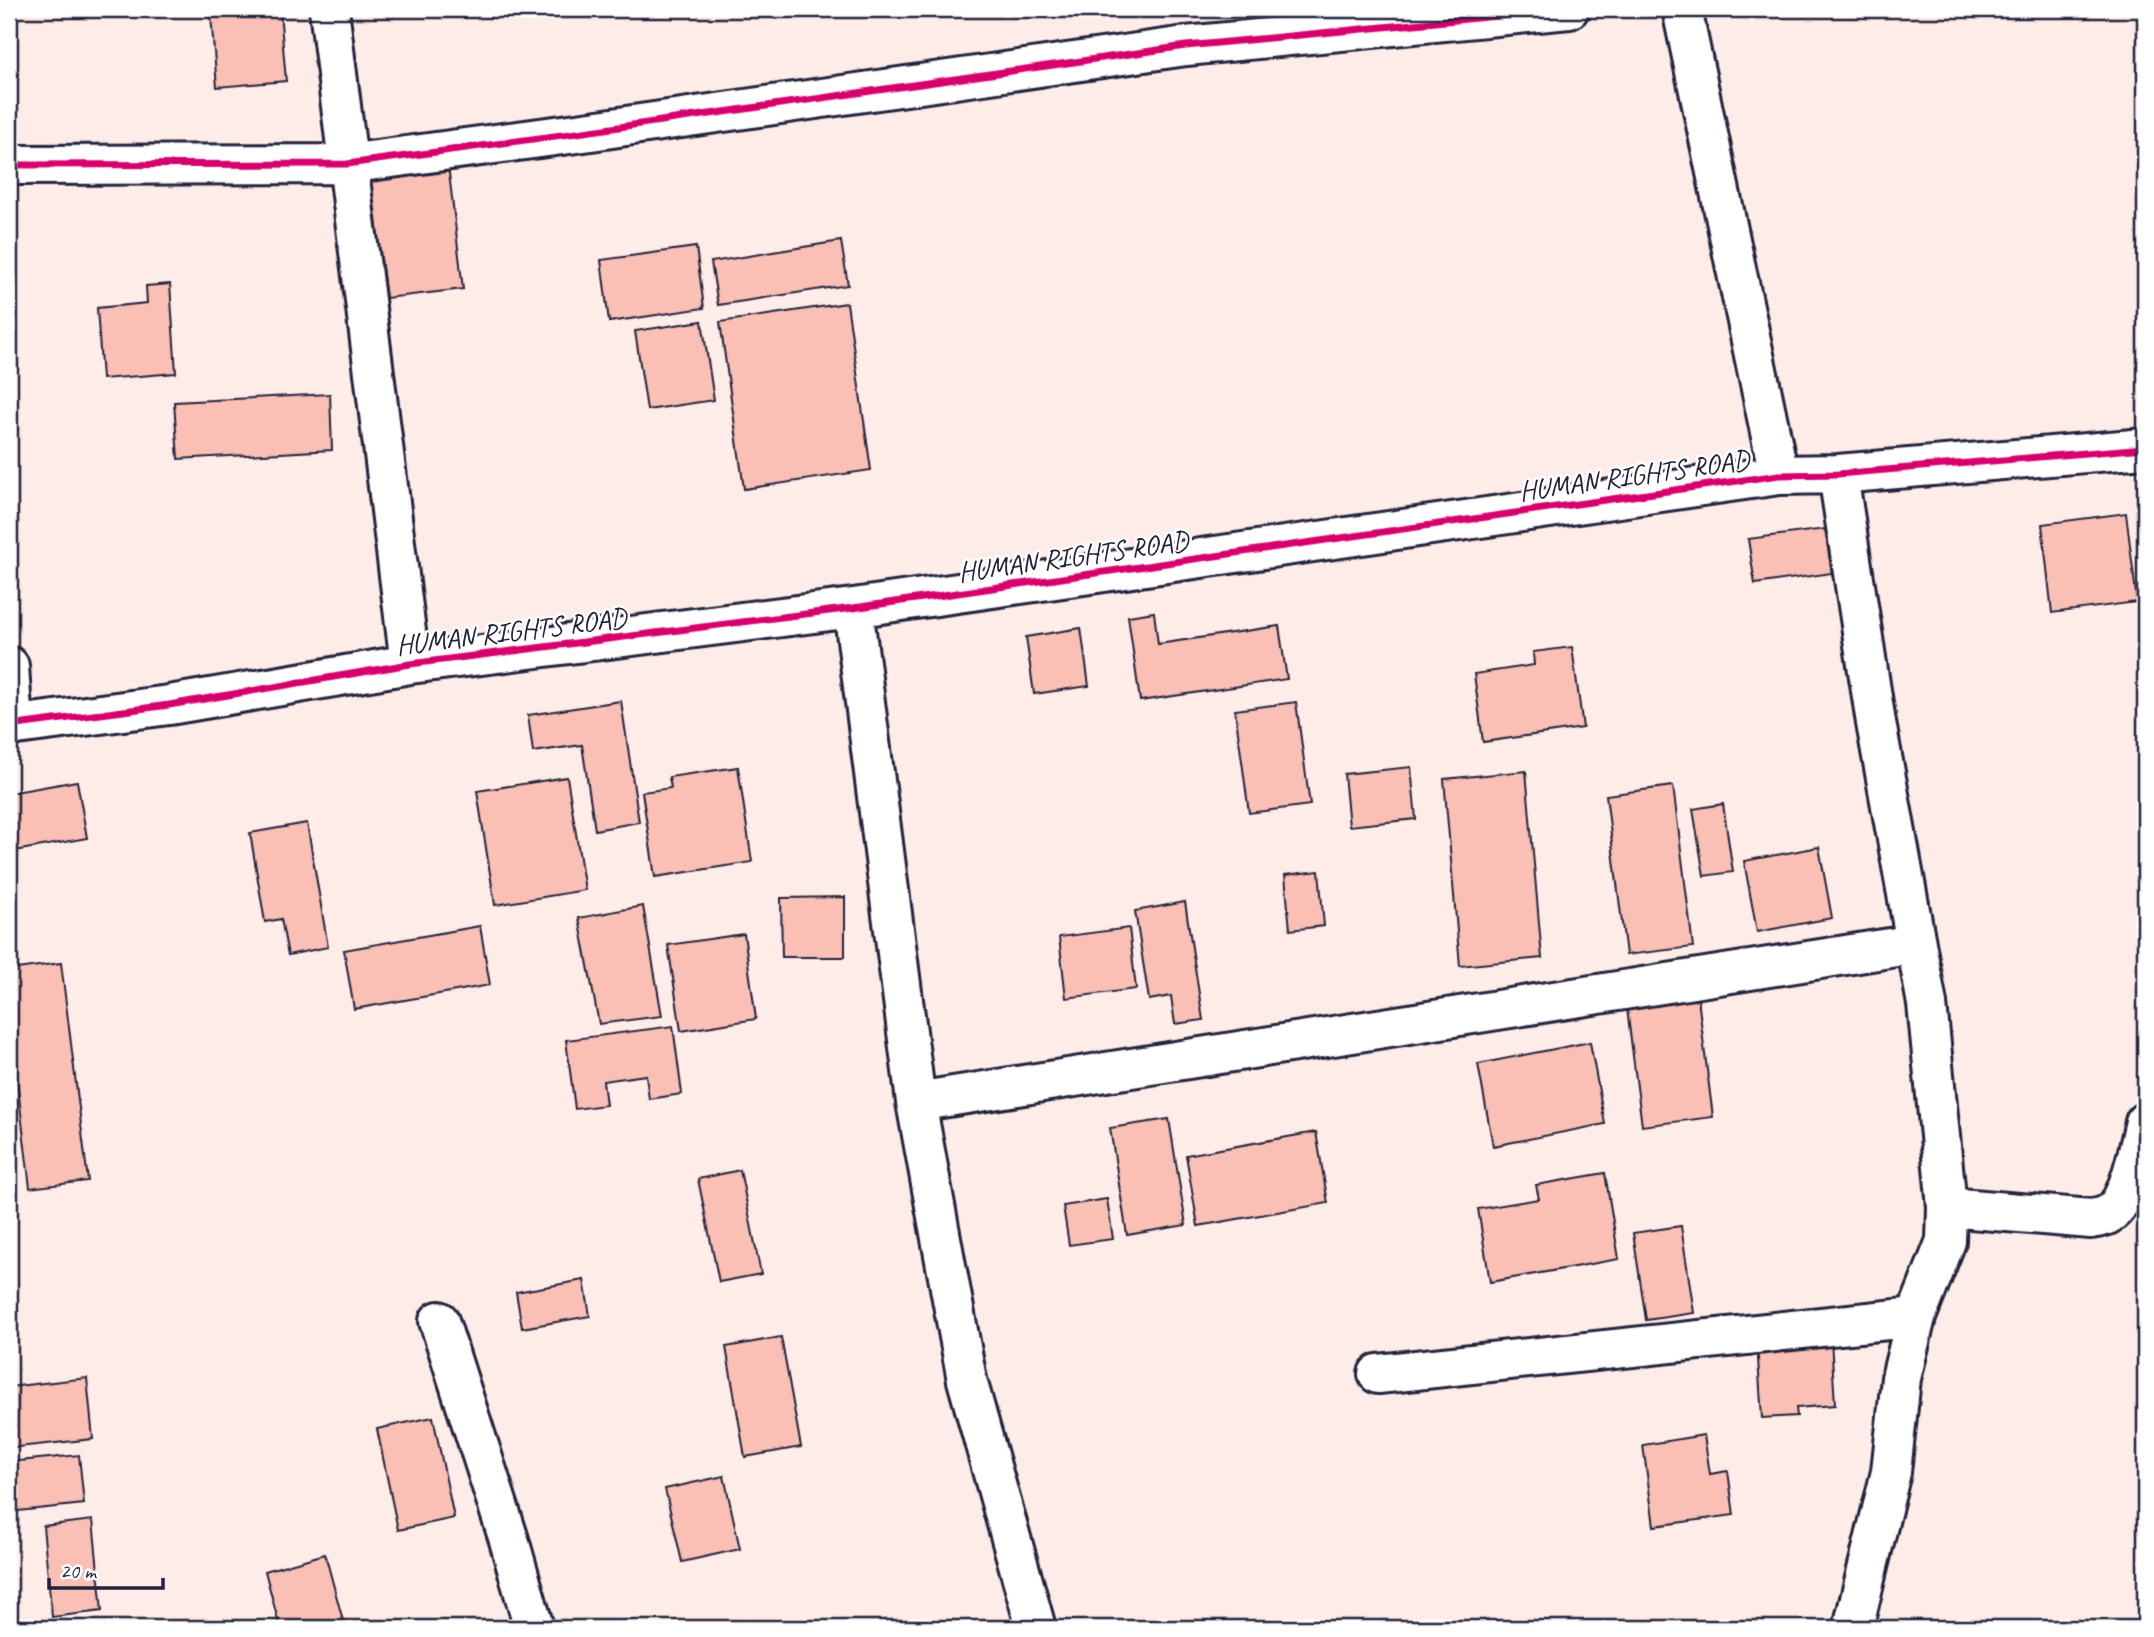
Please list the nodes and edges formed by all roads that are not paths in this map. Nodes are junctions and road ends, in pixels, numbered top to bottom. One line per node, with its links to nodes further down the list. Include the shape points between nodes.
1 (328, 9): 4 (street)
2 (1569, 9): 4 (street, via 1186,46)
3 (1682, 9): 8 (street)
4 (347, 164): 5 (street); 10 (street)
5 (9, 165)
6 (2145, 448): 7 (street, HUMAN RIGHTS ROAD)
7 (1838, 474): 8 (street, HUMAN RIGHTS ROAD); 13 (street)
8 (1779, 475): 9 (street, HUMAN RIGHTS ROAD)
9 (853, 608): 10 (street, HUMAN RIGHTS ROAD); 14 (street)
10 (410, 664): 12 (street, HUMAN RIGHTS ROAD, via 169,705)
11 (9, 666): 12 (street)
12 (11, 726)
13 (1915, 944): 14 (street); 16 (street, via 1927,1004)
14 (916, 1102): 21 (street, via 967,1380)
15 (2145, 1122): 16 (street, via 2128,1185 2109,1214 2091,1219)
16 (1947, 1207): 17 (street, via 1946,1241)
17 (1916, 1317): 19 (street); 22 (street, via 1901,1378 1891,1472)
18 (439, 1321): 20 (street)
19 (1378, 1374)
20 (534, 1628)
21 (1036, 1628)
22 (1853, 1628)

